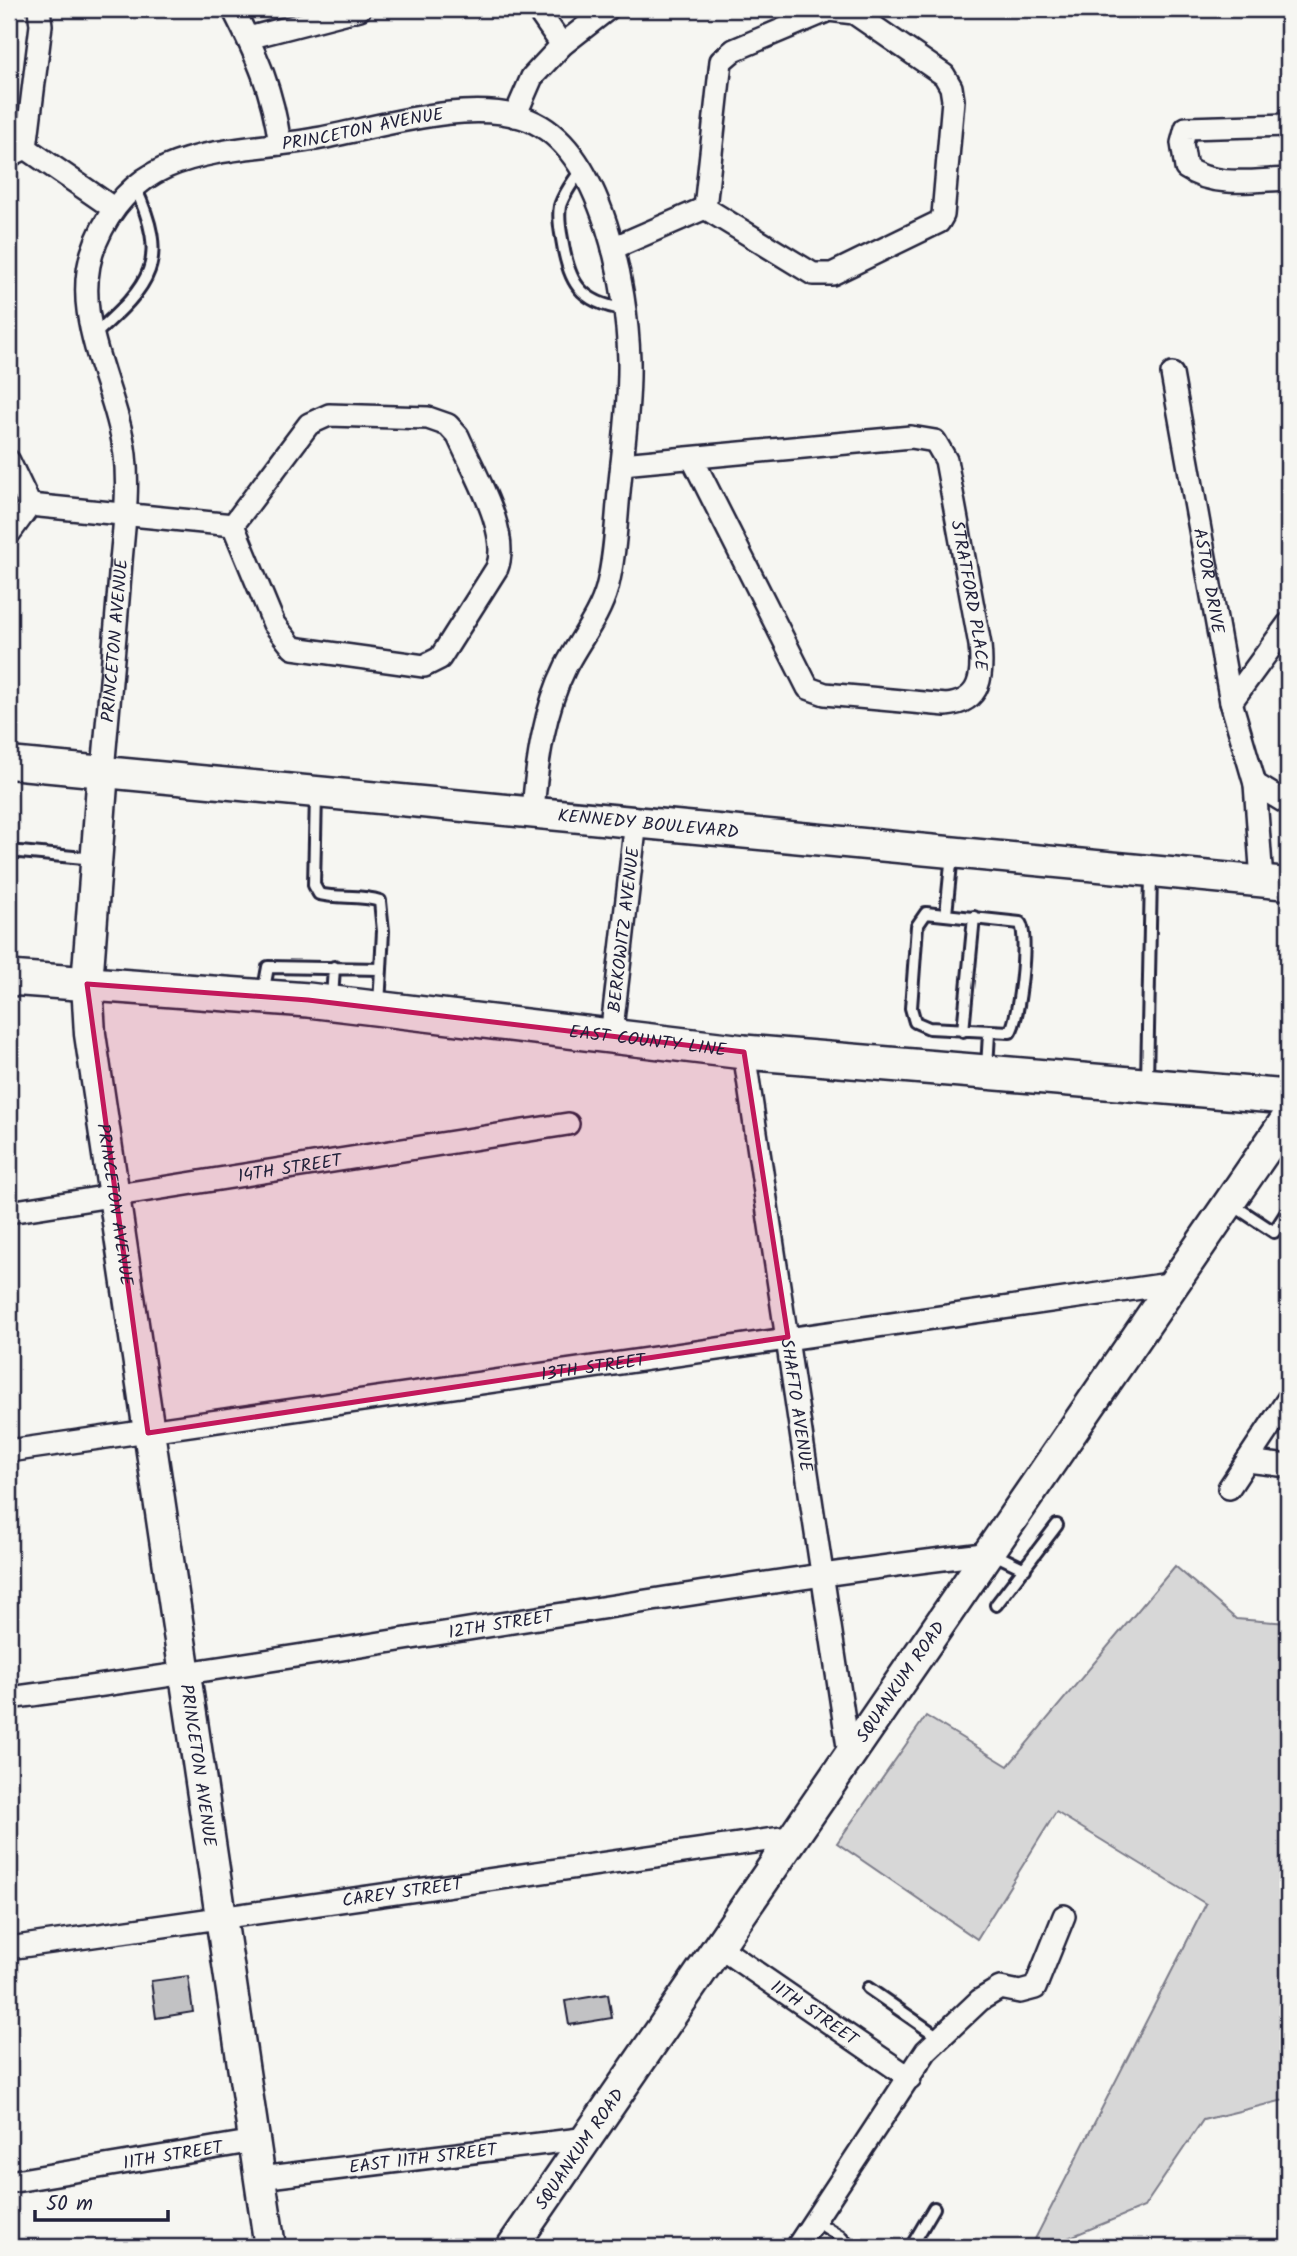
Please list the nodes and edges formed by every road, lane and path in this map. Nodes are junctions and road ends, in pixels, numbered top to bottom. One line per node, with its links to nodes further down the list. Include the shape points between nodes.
1 (39, 9): 11 (street, via 41,25)
2 (233, 9): 6 (street)
3 (360, 9): 6 (street)
4 (537, 9): 7 (street)
5 (608, 9): 7 (street)
6 (248, 38): 10 (street, via 273,98)
7 (562, 45): 8 (street, via 532,77)
8 (515, 116): 10 (street, PRINCETON AVENUE, via 447,114); 12 (street, PRINCETON AVENUE, via 553,132)
9 (1288, 125): 13 (street, via 1186,128 1182,143 1186,168 1196,174 1223,181)
10 (279, 144): 14 (street, PRINCETON AVENUE, via 184,158)
11 (17, 152): 15 (street)
12 (582, 169): 17 (street, PRINCETON AVENUE); 18 (lane, via 560,207 566,267 591,300)
13 (1288, 178)
14 (135, 187): 15 (street, PRINCETON AVENUE); 19 (lane, via 148,214 153,259 146,282)
15 (113, 208): 19 (street, PRINCETON AVENUE, via 86,272)
16 (705, 208): 16 (street, via 813,274 822,275 939,222 951,87 944,75 854,13 821,13 734,50 725,55 718,70); 17 (street)
17 (613, 248): 18 (street, PRINCETON AVENUE)
18 (624, 309): 23 (street, PRINCETON AVENUE, via 629,361)
19 (93, 335): 25 (street, PRINCETON AVENUE, via 125,451)
20 (1172, 374): 29 (street, ASTOR DRIVE)
21 (692, 458): 21 (street, STRATFORD PLACE, via 808,688 825,694 946,705 958,704 976,690 983,673 980,645 946,460 935,441 911,437); 23 (street, STRATFORD PLACE)
22 (9, 461): 24 (street)
23 (622, 464): 35 (street, PRINCETON AVENUE, via 606,591 593,624 566,665 549,709)
24 (30, 505): 25 (street); 27 (street)
25 (125, 513): 26 (street); 31 (street, PRINCETON AVENUE)
26 (233, 525): 26 (street, via 274,624 293,648 400,664 424,666 440,658 501,556 499,532 458,436 448,425 428,418 329,415 316,419)
27 (9, 534)
28 (1288, 624): 29 (street)
29 (1231, 702): 32 (street, ASTOR DRIVE)
30 (9, 762): 31 (street, KENNEDY BOULEVARD)
31 (103, 771): 33 (street, KENNEDY BOULEVARD); 39 (street, PRINCETON AVENUE)
32 (1255, 784): 34 (street); 41 (street, ASTOR DRIVE)
33 (316, 792): 35 (street, KENNEDY BOULEVARD); 45 (lane, via 314,885 319,894 327,896 366,896 380,901)
34 (1288, 804)
35 (533, 810): 36 (street, KENNEDY BOULEVARD)
36 (636, 821): 38 (street, KENNEDY BOULEVARD); 53 (street, BERKOWITZ AVENUE)
37 (9, 850): 39 (lane)
38 (953, 850): 40 (street, KENNEDY BOULEVARD); 42 (lane)
39 (95, 859): 47 (street, PRINCETON AVENUE)
40 (1151, 872): 41 (street, KENNEDY BOULEVARD); 56 (lane)
41 (1275, 882)
42 (946, 914): 43 (lane); 51 (lane, via 926,914 917,926 911,1016 922,1026)
43 (974, 917): 51 (lane); 52 (lane, via 1014,920 1024,929 1014,1027 1010,1032)
44 (334, 967): 45 (lane); 48 (lane, via 268,967); 49 (lane)
45 (381, 969): 50 (lane)
46 (9, 978): 47 (main road, EAST COUNTY LINE)
47 (88, 984): 48 (main road, EAST COUNTY LINE); 61 (street, PRINCETON AVENUE, via 90,1034)
48 (262, 997): 49 (main road, EAST COUNTY LINE)
49 (332, 1004): 50 (main road, EAST COUNTY LINE)
50 (379, 1009): 53 (main road, EAST COUNTY LINE)
51 (962, 1031): 52 (lane)
52 (989, 1033): 55 (lane)
53 (611, 1037): 54 (main road, EAST COUNTY LINE)
54 (744, 1052): 55 (main road, EAST COUNTY LINE); 66 (street, SHAFTO AVENUE)
55 (986, 1071): 56 (main road, EAST COUNTY LINE)
56 (1147, 1084): 57 (main road, EAST COUNTY LINE)
57 (1288, 1097)
58 (1288, 1117): 60 (street, SQUANKUM ROAD)
59 (568, 1124): 61 (street, 14TH STREET)
60 (1279, 1150): 62 (street, SQUANKUM ROAD)
61 (114, 1196): 64 (street, 14TH STREET); 68 (street, PRINCETON AVENUE)
62 (1230, 1203): 63 (lane, via 1274,1232); 65 (street, SQUANKUM ROAD)
63 (1288, 1210)
64 (9, 1212)
65 (1176, 1283): 66 (street, 13TH STREET); 74 (street, SQUANKUM ROAD)
66 (788, 1337): 68 (street, 13TH STREET); 76 (street, SHAFTO AVENUE)
67 (1288, 1399): 70 (street)
68 (148, 1433): 69 (street, 13TH STREET); 78 (street, PRINCETON AVENUE)
69 (9, 1451)
70 (1247, 1461): 71 (street); 72 (street)
71 (1288, 1466)
72 (1229, 1488)
73 (1056, 1525): 75 (lane)
74 (992, 1553): 75 (lane); 76 (street, 12TH STREET); 80 (street, SQUANKUM ROAD)
75 (1025, 1569): 77 (lane)
76 (823, 1573): 78 (street, 12TH STREET); 80 (street, SHAFTO AVENUE)
77 (996, 1605)
78 (185, 1675): 79 (street, 12TH STREET); 83 (street, PRINCETON AVENUE)
79 (9, 1698)
80 (850, 1760): 81 (street, SQUANKUM ROAD)
81 (796, 1836): 83 (street, CAREY STREET); 84 (street, SQUANKUM ROAD)
82 (1065, 1916): 87 (street, via 1035,1988 1020,1992 1000,1989 980,2000)
83 (222, 1917): 85 (street, CAREY STREET); 90 (street, PRINCETON AVENUE)
84 (719, 1947): 88 (street, 11TH STREET); 89 (street, SQUANKUM ROAD)
85 (9, 1948)
86 (868, 1988): 87 (lane)
87 (940, 2038): 88 (street)
88 (909, 2078): 94 (street)
89 (588, 2138): 91 (street, EAST 11TH STREET); 96 (street, SQUANKUM ROAD)
90 (255, 2141): 91 (street, PRINCETON AVENUE); 92 (street, 11TH STREET)
91 (260, 2178): 95 (street, PRINCETON AVENUE)
92 (9, 2182)
93 (934, 2208): 99 (lane)
94 (815, 2221): 97 (street); 98 (lane)
95 (270, 2247)
96 (512, 2247)
97 (797, 2247)
98 (850, 2247)
99 (911, 2247)

